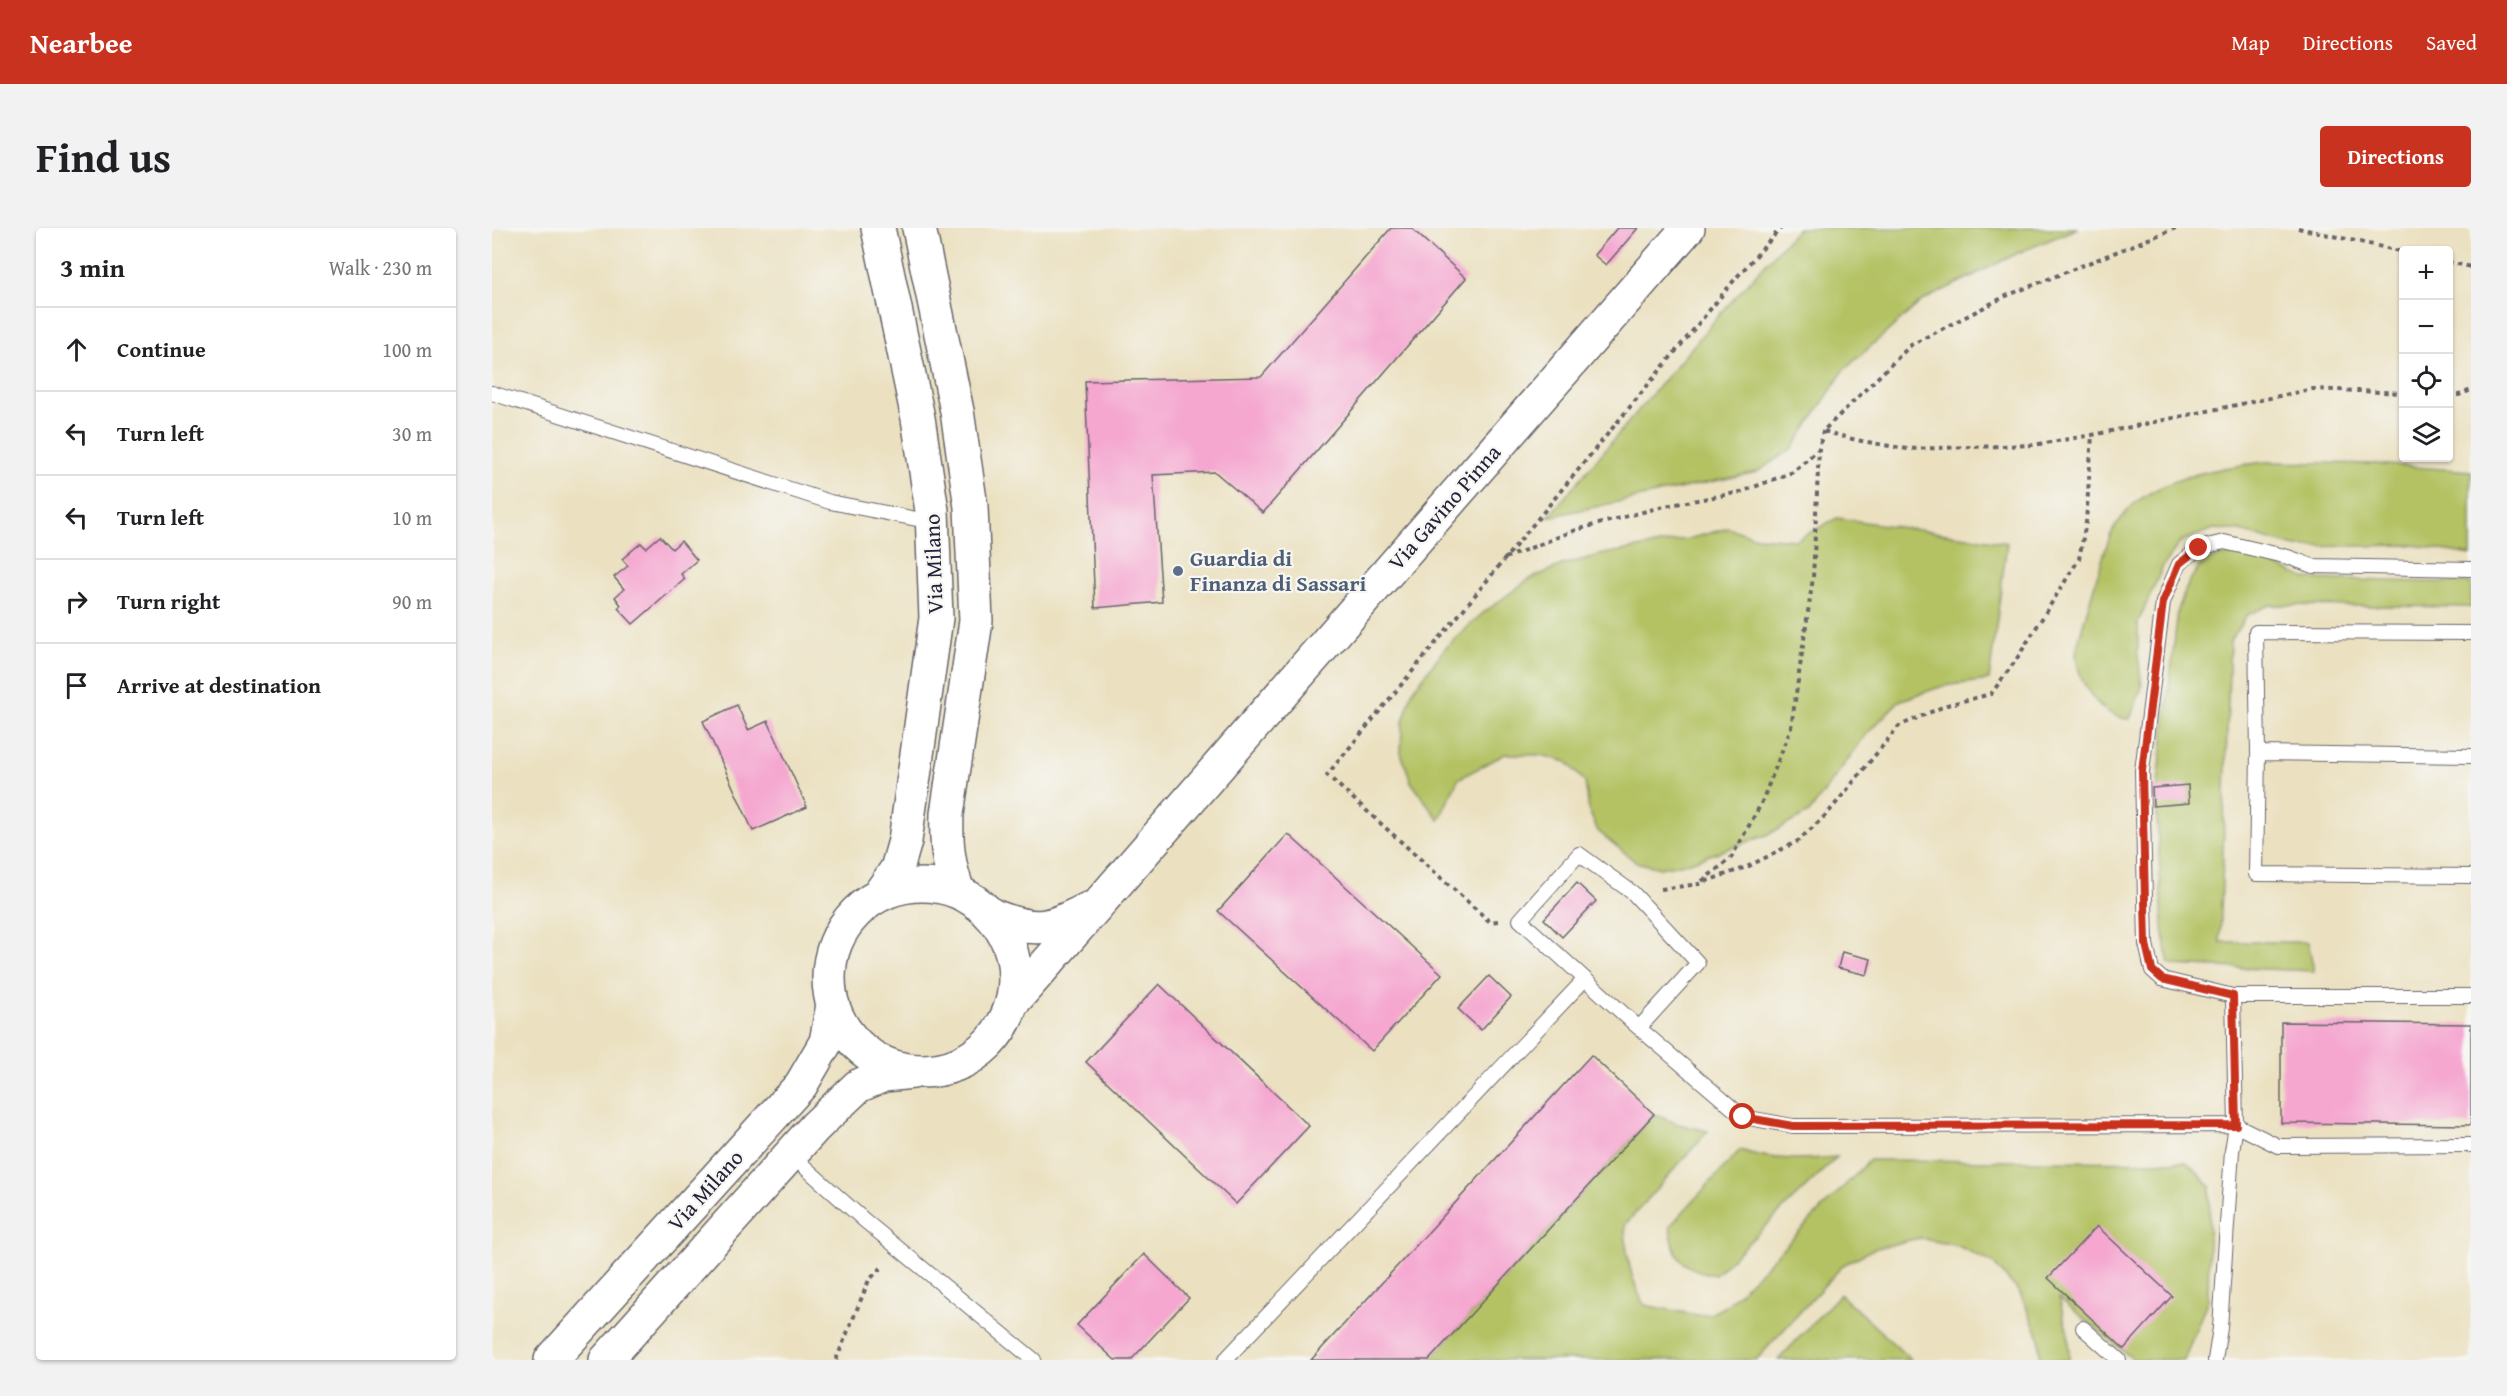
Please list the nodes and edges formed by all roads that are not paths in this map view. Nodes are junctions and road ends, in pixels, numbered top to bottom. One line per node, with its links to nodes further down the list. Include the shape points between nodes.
1 (878, 228): 5 (main road, Via Milano, via 918,418)
2 (919, 228): 11 (main road, Via Milano, via 957,411 971,507 976,621 945,845)
3 (1688, 228): 12 (main road, Via Gavino Pinna)
4 (492, 393): 5 (lane, via 830,502)
5 (932, 522): 13 (main road, Via Milano, via 936,618 905,841 897,868)
6 (2471, 570): 16 (lane, via 2313,566 2224,542 2199,548 2179,564 2163,602 2142,771 2146,944 2152,970 2162,979)
7 (2471, 633): 8 (lane, via 2256,632)
8 (2258, 753): 9 (lane); 10 (lane, via 2256,874)
9 (2471, 756)
10 (2471, 876)
11 (958, 891): 13 (main road, via 931,885 903,886); 14 (main road)
12 (1105, 894): 14 (main road, Via Gavino Pinna, via 1089,909 1056,925 1031,928); 18 (main road, Via Gavino Pinna)
13 (878, 896): 19 (main road, via 853,915 836,942 829,973)
14 (991, 915): 18 (main road, via 1008,941 1015,971)
15 (1585, 979): 20 (lane); 20 (lane, via 1520,920 1579,854 1633,893 1698,963); 29 (lane)
16 (2233, 996): 17 (lane); 22 (lane)
17 (2471, 996)
18 (1013, 1002): 21 (main road, via 1001,1029 981,1051 956,1066)
19 (833, 1005): 21 (main road, via 847,1033 868,1054 896,1068); 26 (main road, Via Milano, via 826,1042 801,1085)
20 (1639, 1028): 22 (lane, via 1743,1117 1793,1126)
21 (927, 1072): 24 (main road, Via Milano, via 884,1075 858,1086)
22 (2236, 1125): 23 (lane, via 2278,1146); 31 (lane)
23 (2471, 1145)
24 (790, 1154): 27 (main road, Via Milano); 28 (lane)
25 (2083, 1328): 30 (lane)
26 (551, 1360)
27 (606, 1360)
28 (1034, 1360)
29 (1225, 1360)
30 (2119, 1360)
31 (2215, 1360)

